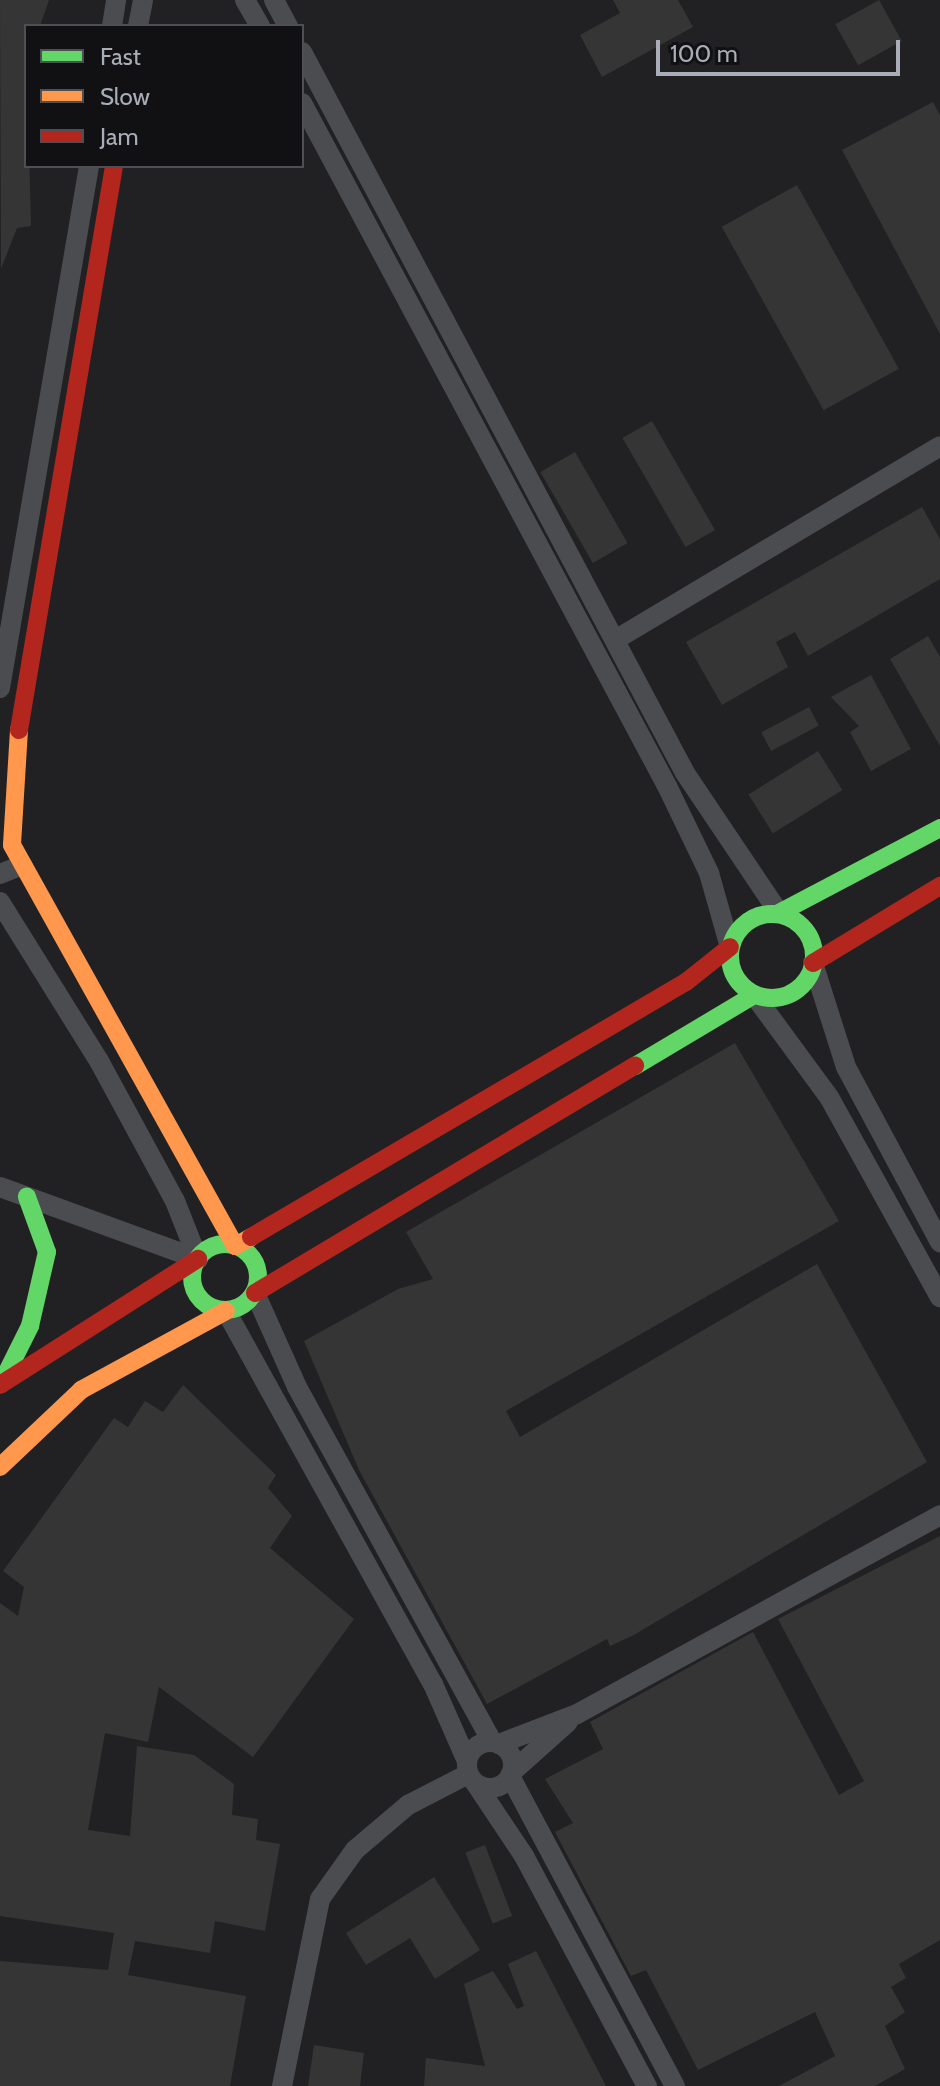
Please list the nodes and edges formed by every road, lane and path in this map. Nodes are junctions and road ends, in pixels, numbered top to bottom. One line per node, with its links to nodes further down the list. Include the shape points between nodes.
1 (116, 0): 5 (street)
2 (143, 0): 6 (street)
3 (245, 0): 7 (street)
4 (274, 0): 8 (street)
5 (112, 24)
6 (138, 24)
7 (259, 24)
8 (287, 24)
9 (304, 56): 14 (street)
10 (304, 107): 23 (street, via 667,786 709,873)
11 (89, 168): 15 (street)
12 (114, 168): 17 (street, via 14,757 8,806)
13 (940, 446): 14 (street)
14 (615, 640): 21 (street, via 723,836)
15 (0, 688)
16 (940, 828): 21 (street)
17 (22, 865): 18 (street); 29 (street)
18 (0, 874)
19 (940, 886): 24 (street)
20 (0, 902): 22 (street)
21 (779, 913): 23 (street, via 751,918); 24 (street, via 808,934)
22 (6, 925): 30 (street, via 99,1061 175,1201)
23 (730, 947): 25 (street, via 731,971); 29 (street, via 686,982)
24 (813, 963): 25 (street, via 794,992); 28 (street, via 846,1067)
25 (754, 995): 31 (street); 32 (street, via 829,1097)
26 (0, 1187): 27 (street)
27 (27, 1197): 30 (street); 34 (street, via 47,1252 30,1326)
28 (940, 1242)
29 (235, 1246): 30 (street, via 216,1246); 31 (street, via 257,1266)
30 (198, 1259): 33 (street, via 195,1292); 34 (street)
31 (255, 1293): 33 (street); 38 (street, via 297,1387)
32 (940, 1297)
33 (226, 1311): 35 (street, via 81,1390); 39 (street, via 433,1684)
34 (0, 1385)
35 (0, 1467)
36 (940, 1515): 37 (street)
37 (577, 1714): 38 (street); 40 (street)
38 (496, 1743): 39 (street, via 473,1749); 40 (street)
39 (470, 1773): 40 (street, via 498,1787); 41 (street, via 408,1805 355,1850 320,1899); 42 (street, via 524,1856)
40 (511, 1774): 43 (street)
41 (282, 2086)
42 (647, 2086)
43 (675, 2086)

